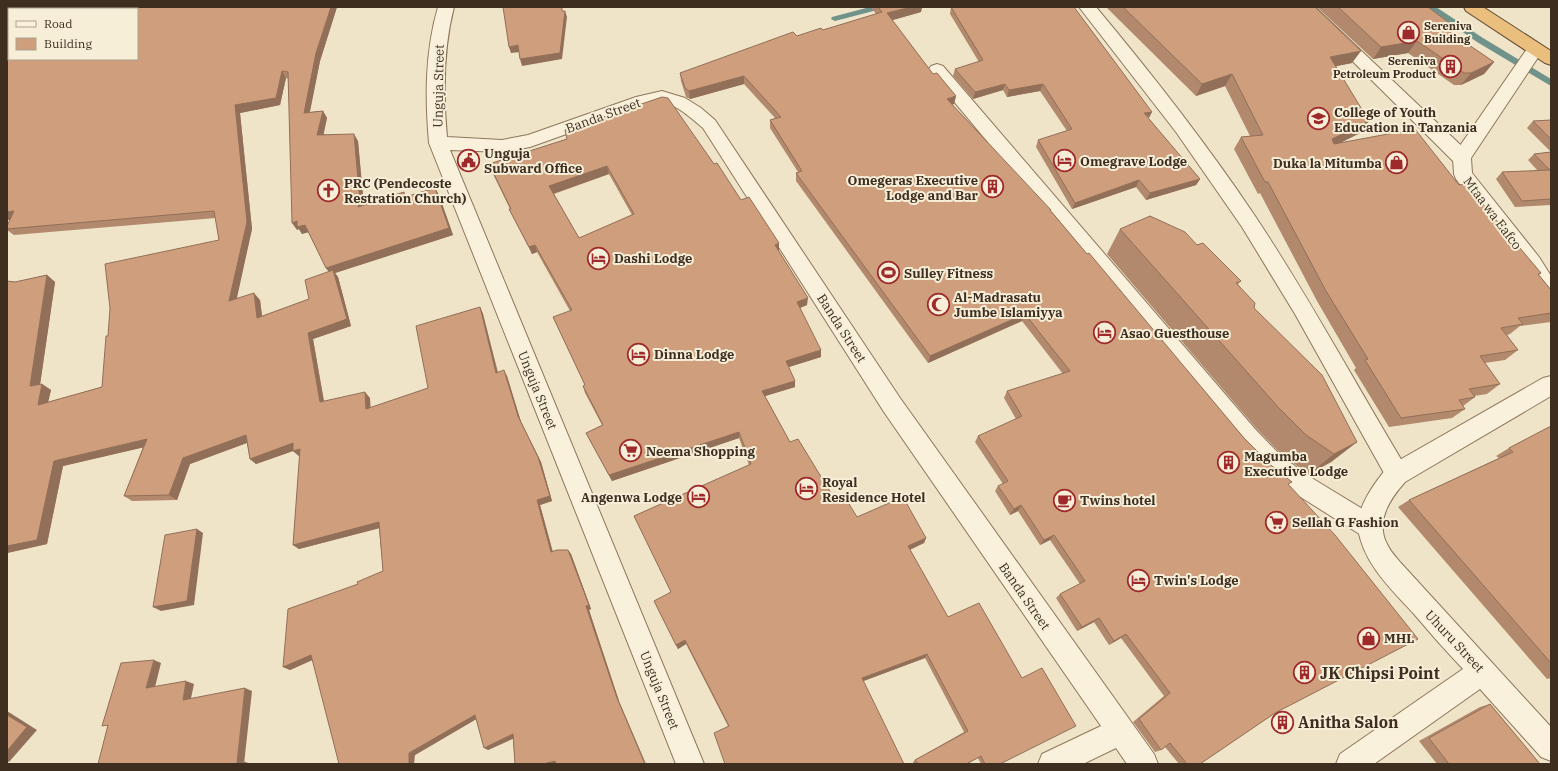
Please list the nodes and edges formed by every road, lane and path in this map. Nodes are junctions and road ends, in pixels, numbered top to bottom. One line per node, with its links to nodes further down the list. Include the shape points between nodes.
1 (446, 7): 8 (street, Unguja Street, via 436,64 435,114)
2 (1087, 7): 12 (street, via 1196,144 1265,248)
3 (1306, 7): 9 (street)
4 (1472, 7): 5 (highway)
5 (1531, 56): 6 (highway); 9 (street, Mtaa wa Eafco)
6 (1551, 59)
7 (937, 70): 13 (street, via 1247,436 1274,464)
8 (438, 143): 15 (street, Banda Street, via 502,146 530,141 642,101 662,97 679,102 709,124 892,405); 17 (street, Unguja Street)
9 (1462, 158): 10 (street, Mtaa wa Eafco, via 1463,174)
10 (1551, 293)
11 (1551, 385): 12 (street)
12 (1396, 474): 13 (street, via 1385,487 1373,510)
13 (1370, 527): 14 (street, Uhuru Street, via 1376,549 1391,571)
14 (1483, 671): 16 (street, Uhuru Street); 20 (street)
15 (1120, 732): 18 (street); 19 (street, Banda Street)
16 (1551, 747)
17 (690, 764)
18 (1052, 764)
19 (1144, 764)
20 (1350, 764)

